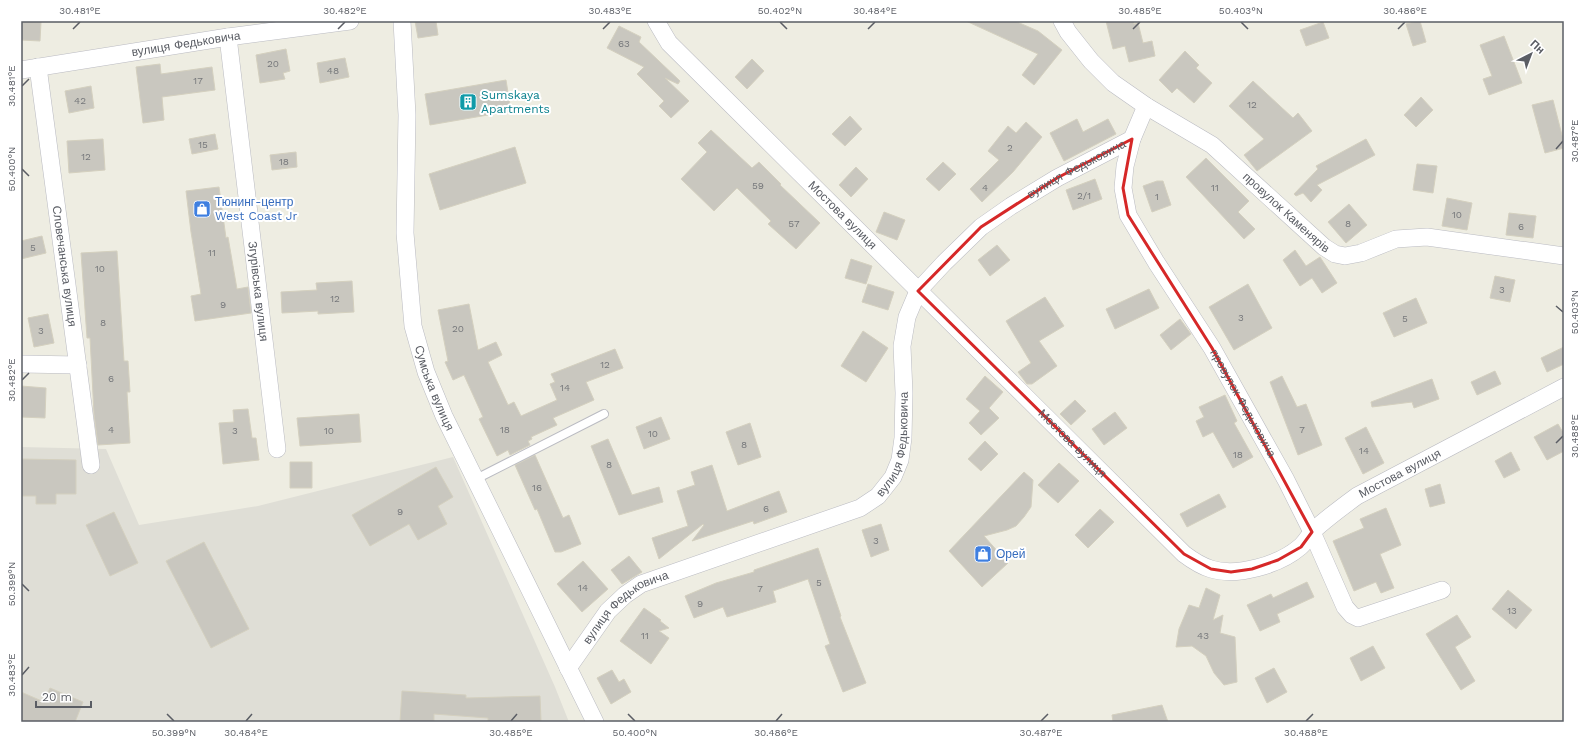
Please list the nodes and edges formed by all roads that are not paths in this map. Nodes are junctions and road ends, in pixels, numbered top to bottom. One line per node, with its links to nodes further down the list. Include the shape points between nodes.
1 (350, 21): 5 (street, вулиця Федьковича)
2 (402, 21): 18 (street, Сумська вулиця, via 407,115 405,233 413,326 426,372)
3 (656, 21): 11 (street, Мостова вулиця, via 669,43)
4 (1062, 21): 8 (street, провулок Каменярів, via 1091,61 1113,83)
5 (228, 37): 6 (street, вулиця Федьковича); 16 (street, Згурівська вулиця)
6 (38, 67): 7 (street, вулиця Федьковича); 13 (street, Словечанська вулиця)
7 (21, 70)
8 (1146, 106): 9 (street, провулок Федьковича); 10 (street, провулок Каменярів, via 1212,145 1324,247 1335,254 1345,256 1361,253 1396,239 1427,237)
9 (1132, 139): 11 (street, вулиця Федьковича, via 1057,178 981,227); 19 (street, провулок Федьковича, via 1125,166 1124,188 1128,215 1212,348)
10 (1564, 256)
11 (918, 291): 19 (street, Мостова вулиця, via 1196,563 1211,569 1231,572 1252,569 1284,557 1301,546); 21 (street, вулиця Федьковича, via 907,317 902,346 904,393 900,460 893,477 878,496 860,508 641,584 608,611)
12 (21, 364): 13 (street)
13 (78, 365): 17 (street, Словечанська вулиця)
14 (1564, 387): 19 (street, Мостова вулиця, via 1357,496)
15 (604, 414): 18 (lane)
16 (277, 449)
17 (91, 464)
18 (474, 480): 21 (street, Сумська вулиця)
19 (1312, 532): 20 (street, провулок Федьковича, via 1345,607 1358,618)
20 (1442, 590)
21 (568, 668): 22 (street, Сумська вулиця)
22 (594, 722)

